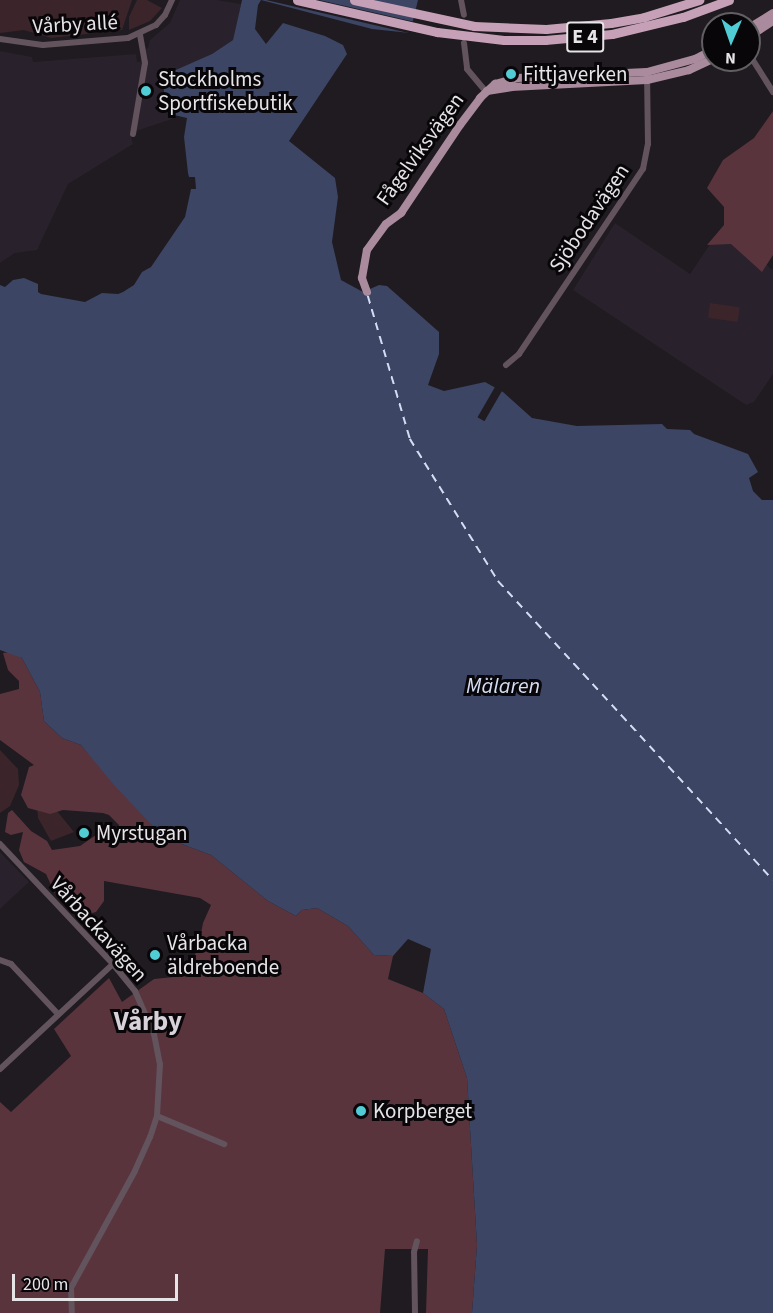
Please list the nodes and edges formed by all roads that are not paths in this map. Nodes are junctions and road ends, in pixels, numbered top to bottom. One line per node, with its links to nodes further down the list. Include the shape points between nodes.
1 (172, 0): 8 (street, Vårby allé, via 162,19)
2 (297, 0): 6 (highway, E 4, via 437,32 504,40 590,37 674,20)
3 (354, 0): 5 (highway, E 4, via 439,20 506,28 578,27 645,17)
4 (461, 0): 7 (street)
5 (699, 0)
6 (729, 0)
7 (464, 15)
8 (140, 34): 9 (street, Vårby allé, via 108,41 43,45); 17 (street, via 145,63)
9 (0, 39)
10 (464, 43): 15 (street, via 467,69)
11 (701, 56): 14 (main road, Fågelviksvägen)
12 (701, 64): 14 (main road, Fågelviksvägen)
13 (760, 72): 16 (street)
14 (647, 76): 15 (main road, Fågelviksvägen, via 508,79); 19 (street, Sjöbodavägen, via 648,144 643,169 519,354)
15 (486, 92): 18 (main road, Fågelviksvägen, via 401,213 386,224 367,250 362,278)
16 (773, 92)
17 (133, 134)
18 (366, 292)
19 (506, 365)
20 (0, 844): 22 (street, Vårbackavägen)
21 (0, 960): 23 (street, via 11,964)
22 (113, 964): 23 (street); 25 (street, Vårbackavägen, via 135,991 154,1034 160,1064)
23 (58, 1014): 24 (street)
24 (0, 1069)
25 (157, 1116): 26 (street); 28 (street, Vårbackavägen, via 135,1171 71,1288)
26 (224, 1144)
27 (417, 1241): 29 (street)
28 (72, 1313)
29 (415, 1313)

